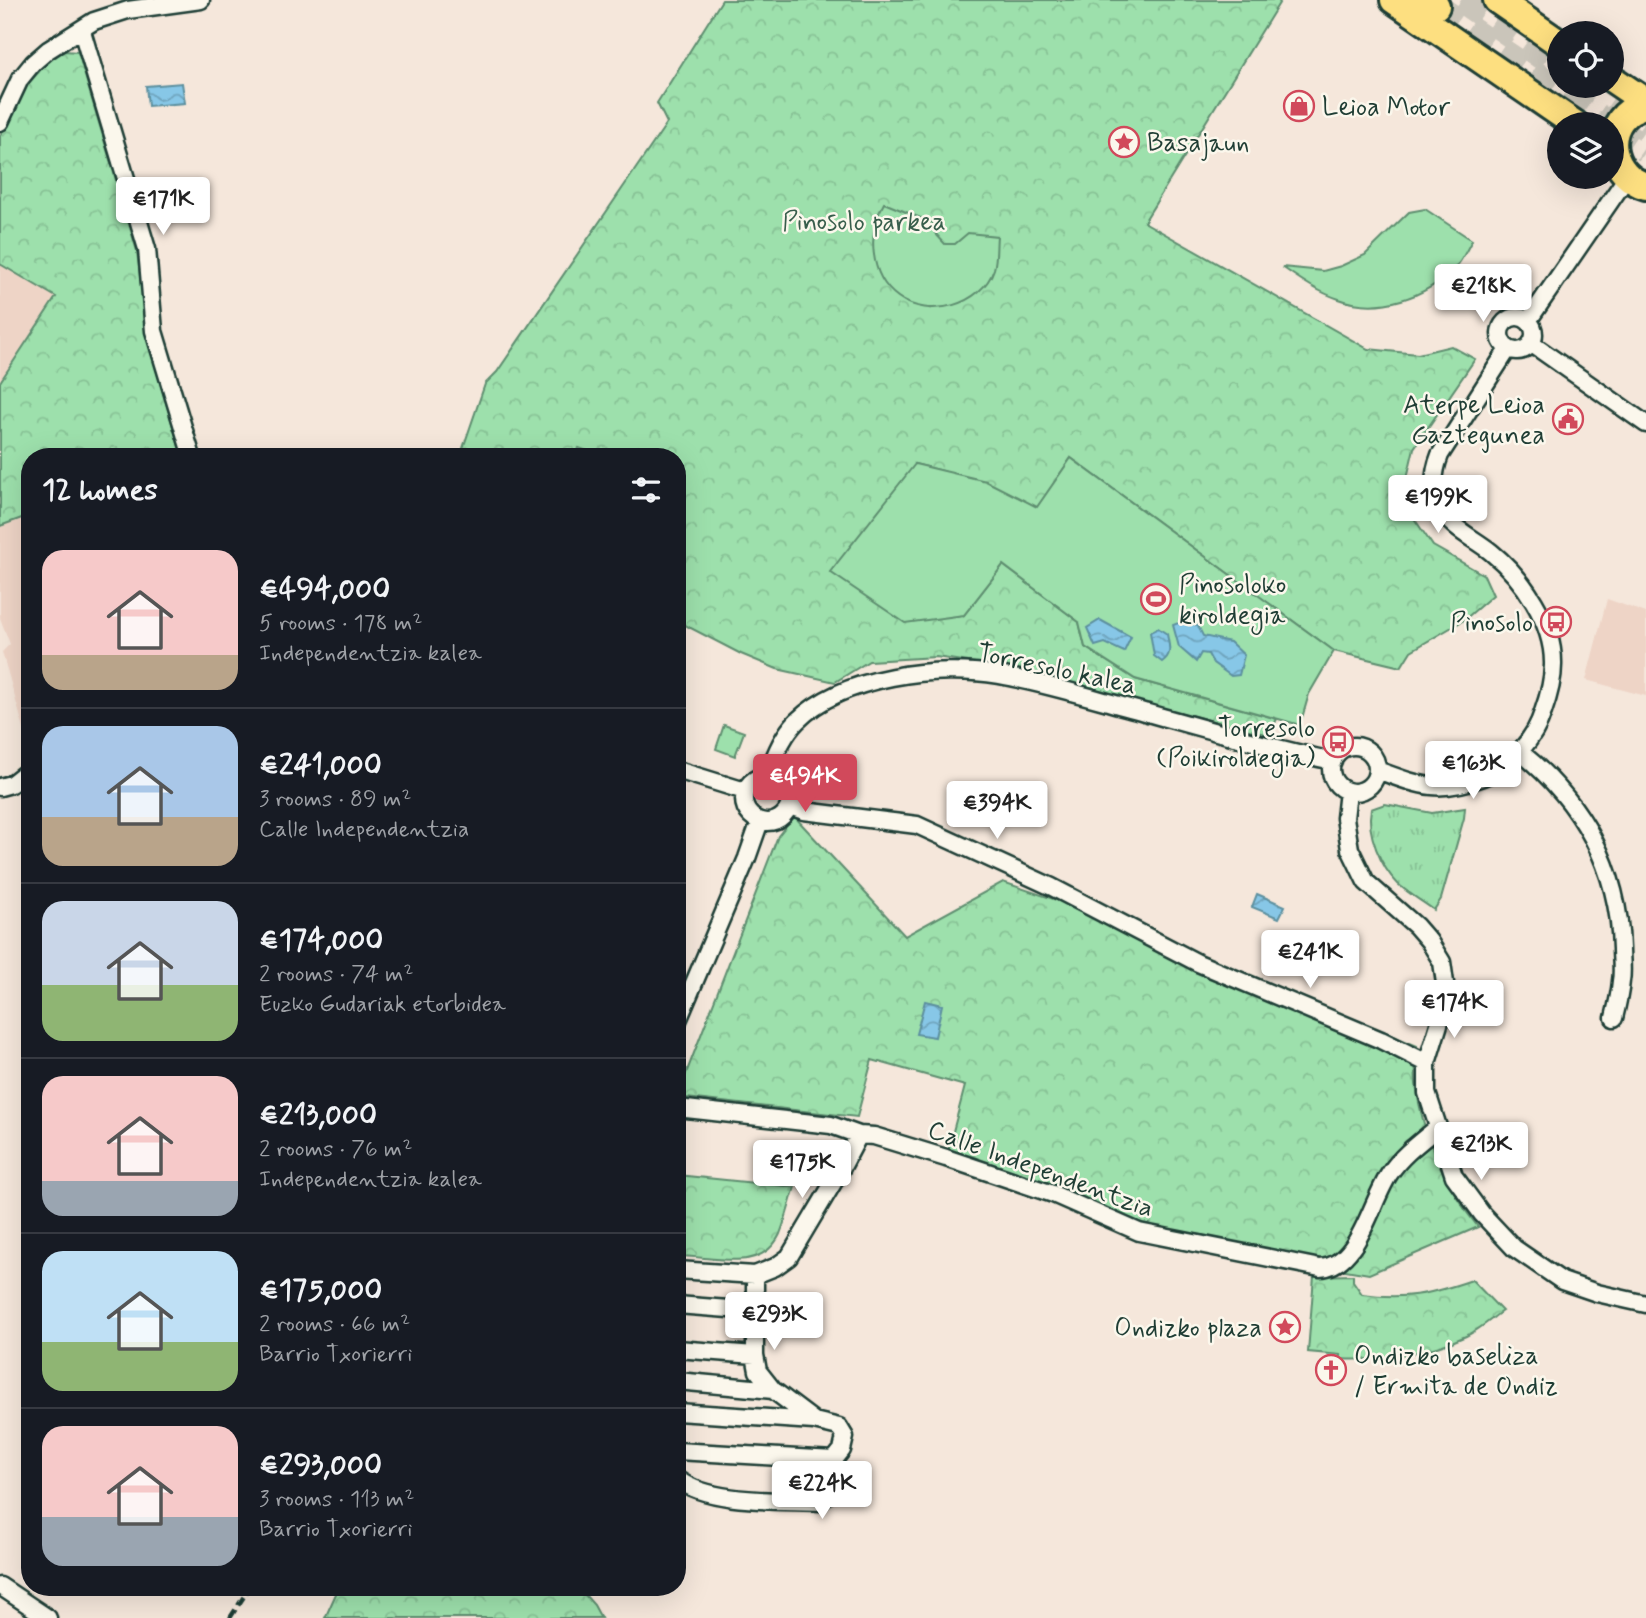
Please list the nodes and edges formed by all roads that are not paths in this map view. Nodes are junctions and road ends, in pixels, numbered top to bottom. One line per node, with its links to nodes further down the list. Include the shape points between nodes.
1 (201, 0): 4 (street, via 128,10 94,21)
2 (1394, 0): 8 (main road)
3 (1497, 0): 5 (main road)
4 (82, 31): 10 (street, via 33,63 19,79); 16 (street, via 147,249 154,331)
5 (1547, 35)
6 (1624, 87): 7 (main road)
7 (1646, 103): 9 (main road)
8 (1557, 112)
9 (1624, 117)
10 (0, 122)
11 (1637, 182): 12 (street)
12 (1528, 321): 13 (street, via 1534,329); 14 (street, via 1518,317 1503,325 1501,341)
13 (1532, 344): 14 (street, via 1523,350); 15 (street)
14 (1508, 349): 17 (street, via 1440,455 1434,469 1434,491 1441,511 1452,523 1493,553 1514,576 1539,612 1548,636 1553,664 1548,697 1539,726)
15 (1645, 422)
16 (189, 448)
17 (1519, 751): 19 (street, via 1493,774 1444,788 1418,786); 29 (street, via 1575,808 1605,860 1620,929 1622,979)
18 (1333, 761): 19 (street, via 1346,748 1360,747 1373,756); 22 (street, Torresolo kalea, via 999,675 930,672 869,682 808,712 785,737); 25 (street, via 1334,779)
19 (1377, 770): 25 (street, via 1366,788)
20 (686, 772): 24 (street)
21 (21, 776): 23 (street)
22 (768, 776): 24 (street, via 755,779); 26 (street, via 785,785)
23 (0, 787)
24 (745, 791): 27 (street, via 744,807)
25 (1348, 791): 30 (street, via 1345,818 1350,849 1366,882 1416,926 1442,962 1445,1006)
26 (789, 806): 27 (street, via 775,821); 30 (street, via 917,825 1052,887 1198,963)
27 (760, 821): 28 (street)
28 (686, 1002)
29 (1614, 1018)
30 (1427, 1063): 32 (street, via 1427,1093)
31 (686, 1109): 33 (street, Calle Independentzia, via 831,1125)
32 (1437, 1128): 33 (street, Calle Independentzia, via 1389,1174 1354,1246 1337,1264 1320,1268 1139,1232 1053,1194); 36 (street, via 1454,1175 1514,1248 1562,1280)
33 (859, 1135): 35 (street, via 789,1257)
34 (686, 1271): 35 (street)
35 (755, 1275): 38 (street)
36 (1646, 1304)
37 (686, 1306): 38 (street)
38 (754, 1311): 40 (street)
39 (686, 1350): 40 (street)
40 (755, 1355): 42 (street, via 758,1371)
41 (686, 1382): 42 (street)
42 (773, 1390): 44 (street)
43 (686, 1413): 44 (street)
44 (814, 1421): 46 (street, via 839,1427 845,1437)
45 (686, 1452): 46 (street)
46 (834, 1460): 47 (street, via 832,1489 820,1502 720,1496)
47 (686, 1486)
48 (0, 1586): 49 (street)
49 (48, 1618)

